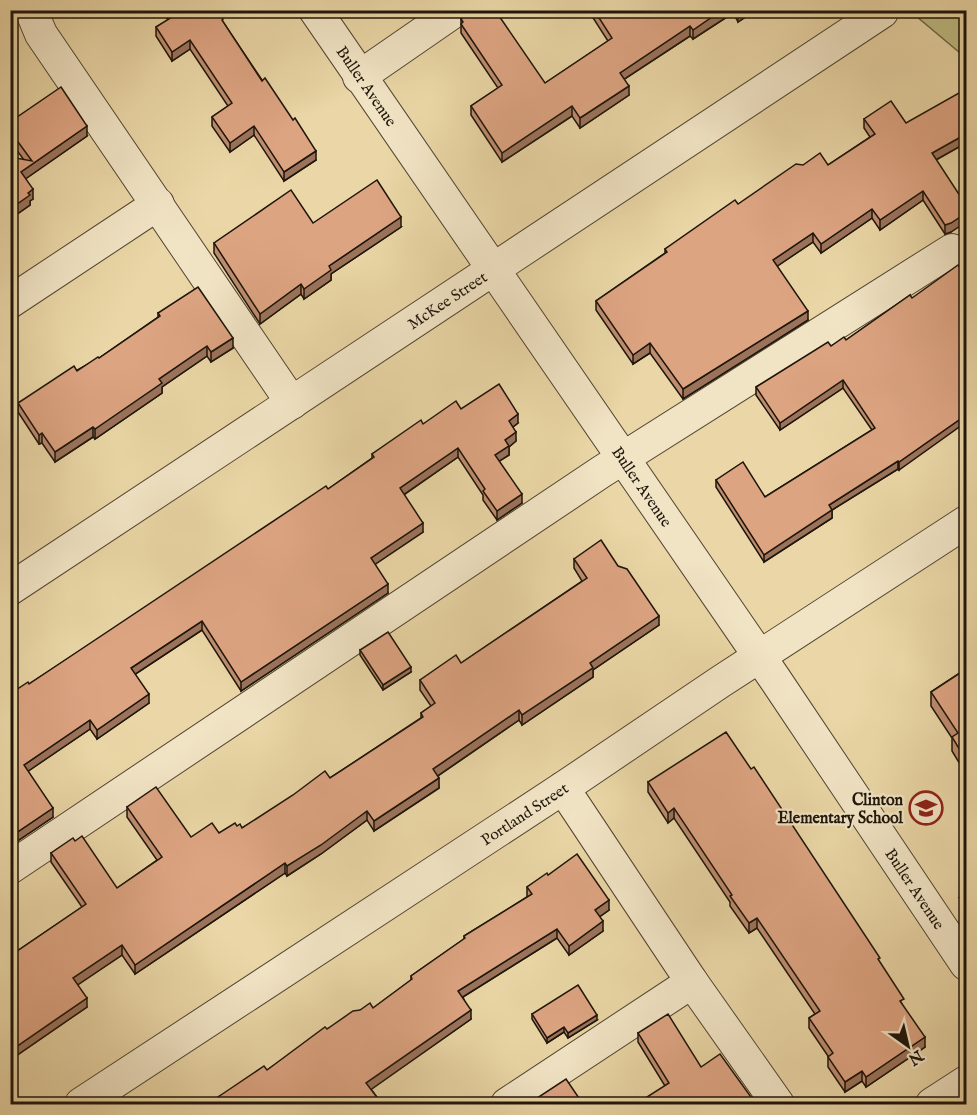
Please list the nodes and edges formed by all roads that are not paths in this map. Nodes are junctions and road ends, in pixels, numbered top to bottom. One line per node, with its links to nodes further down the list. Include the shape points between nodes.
1 (315, 10): 5 (street, Buller Avenue)
2 (456, 10): 5 (street)
3 (881, 11): 8 (street, McKee Street)
4 (26, 15): 6 (street)
5 (359, 77): 8 (street, Buller Avenue)
6 (158, 204): 9 (street); 10 (street)
7 (952, 250): 11 (street)
8 (494, 269): 10 (street, McKee Street); 11 (street, Buller Avenue)
9 (10, 302)
10 (292, 403): 13 (street, McKee Street)
11 (623, 458): 14 (street, Buller Avenue); 16 (street)
12 (966, 522): 14 (street, Portland Street)
13 (10, 589)
14 (760, 657): 15 (street, Portland Street); 17 (street, Buller Avenue)
15 (563, 788): 18 (street); 20 (street, Portland Street)
16 (10, 868)
17 (966, 964)
18 (692, 982): 21 (street); 22 (street)
19 (966, 1082): 23 (street)
20 (81, 1104)
21 (507, 1104)
22 (778, 1104)
23 (932, 1104)

